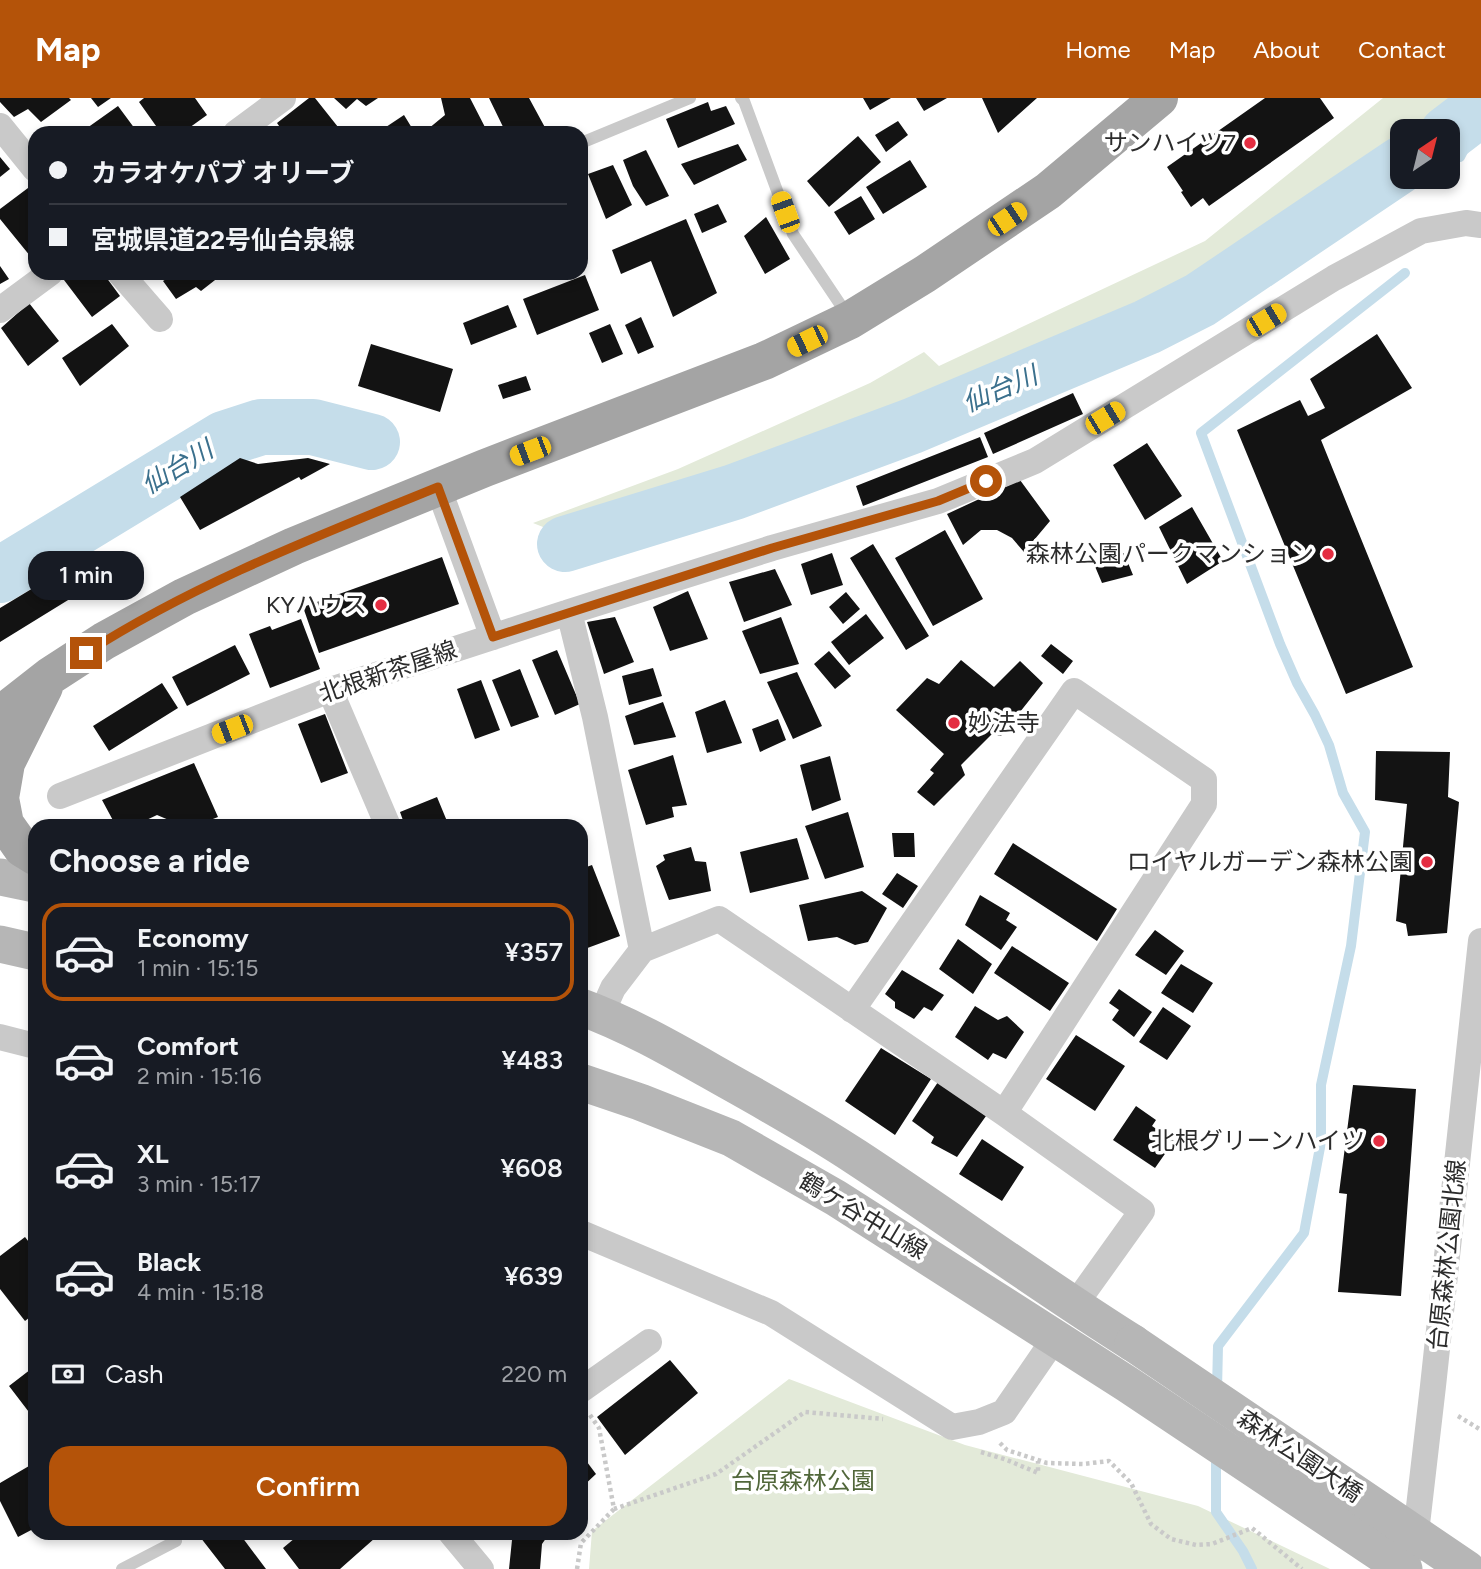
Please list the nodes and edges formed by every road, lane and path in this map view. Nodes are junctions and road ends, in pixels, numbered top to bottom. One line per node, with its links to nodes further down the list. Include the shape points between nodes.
1 (283, 98): 6 (street)
2 (690, 98): 7 (lane)
3 (741, 98): 14 (lane, via 793,234)
4 (1159, 98): 14 (main road, via 1048,191)
5 (0, 126): 8 (street)
6 (245, 126)
7 (588, 140)
8 (28, 160)
9 (1481, 225): 16 (street, 北根新茶屋線, via 1421,231 1334,278 1035,461 938,501)
10 (41, 280): 12 (street)
11 (126, 280): 13 (street)
12 (0, 310)
13 (160, 319)
14 (850, 320): 15 (main road, via 764,361)
15 (421, 494): 17 (street, via 453,527); 18 (main road, via 184,597)
16 (569, 611): 17 (street, 北根新茶屋線); 29 (street)
17 (493, 637): 19 (street, 北根新茶屋線)
18 (50, 676): 20 (main road); 23 (main road, via 6,763 1,798 5,824)
19 (330, 690): 21 (street, 北根新茶屋線); 22 (street)
20 (0, 715)
21 (60, 796)
22 (385, 819)
23 (28, 852)
24 (0, 877): 25 (street)
25 (28, 883)
26 (1481, 941): 57 (street, 台原森林公園北線)
27 (0, 944): 28 (street)
28 (28, 950)
29 (642, 950): 30 (street, via 719,919); 31 (street)
30 (852, 1010): 35 (street); 35 (street, via 1074,691 1204,780 1204,804)
31 (591, 1011): 37 (street, 森林公園大橋, via 675,1052 854,1156)
32 (0, 1037): 33 (street)
33 (28, 1044)
34 (588, 1084): 38 (street, 鶴ケ谷中山線, via 730,1138 836,1198)
35 (1003, 1113): 37 (street, via 1142,1212)
36 (588, 1236): 38 (street, via 771,1313 952,1427 1004,1412)
37 (1074, 1306): 58 (street, 森林公園大橋, bridge)
38 (1055, 1338): 40 (street, 鶴ケ谷中山線)
39 (649, 1342): 41 (street)
40 (1127, 1384): 56 (street, 森林公園大橋)
41 (588, 1397)
42 (588, 1408): 47 (path, via 599,1428)
43 (895, 1423): 47 (path, via 805,1412 716,1474)
44 (999, 1442): 46 (path, via 1007,1450)
45 (975, 1450): 46 (path, via 1038,1473)
46 (1038, 1461): 55 (path, via 1109,1461 1131,1483 1151,1524 1171,1539 1212,1544 1252,1528)
47 (614, 1509): 48 (path)
48 (588, 1537)
49 (457, 1540): 53 (street)
50 (585, 1540): 54 (path)
51 (176, 1541): 52 (lane)
52 (122, 1569)
53 (481, 1569)
54 (577, 1569)
55 (1302, 1569)
56 (1404, 1569)
57 (1412, 1569)
58 (1467, 1569)

